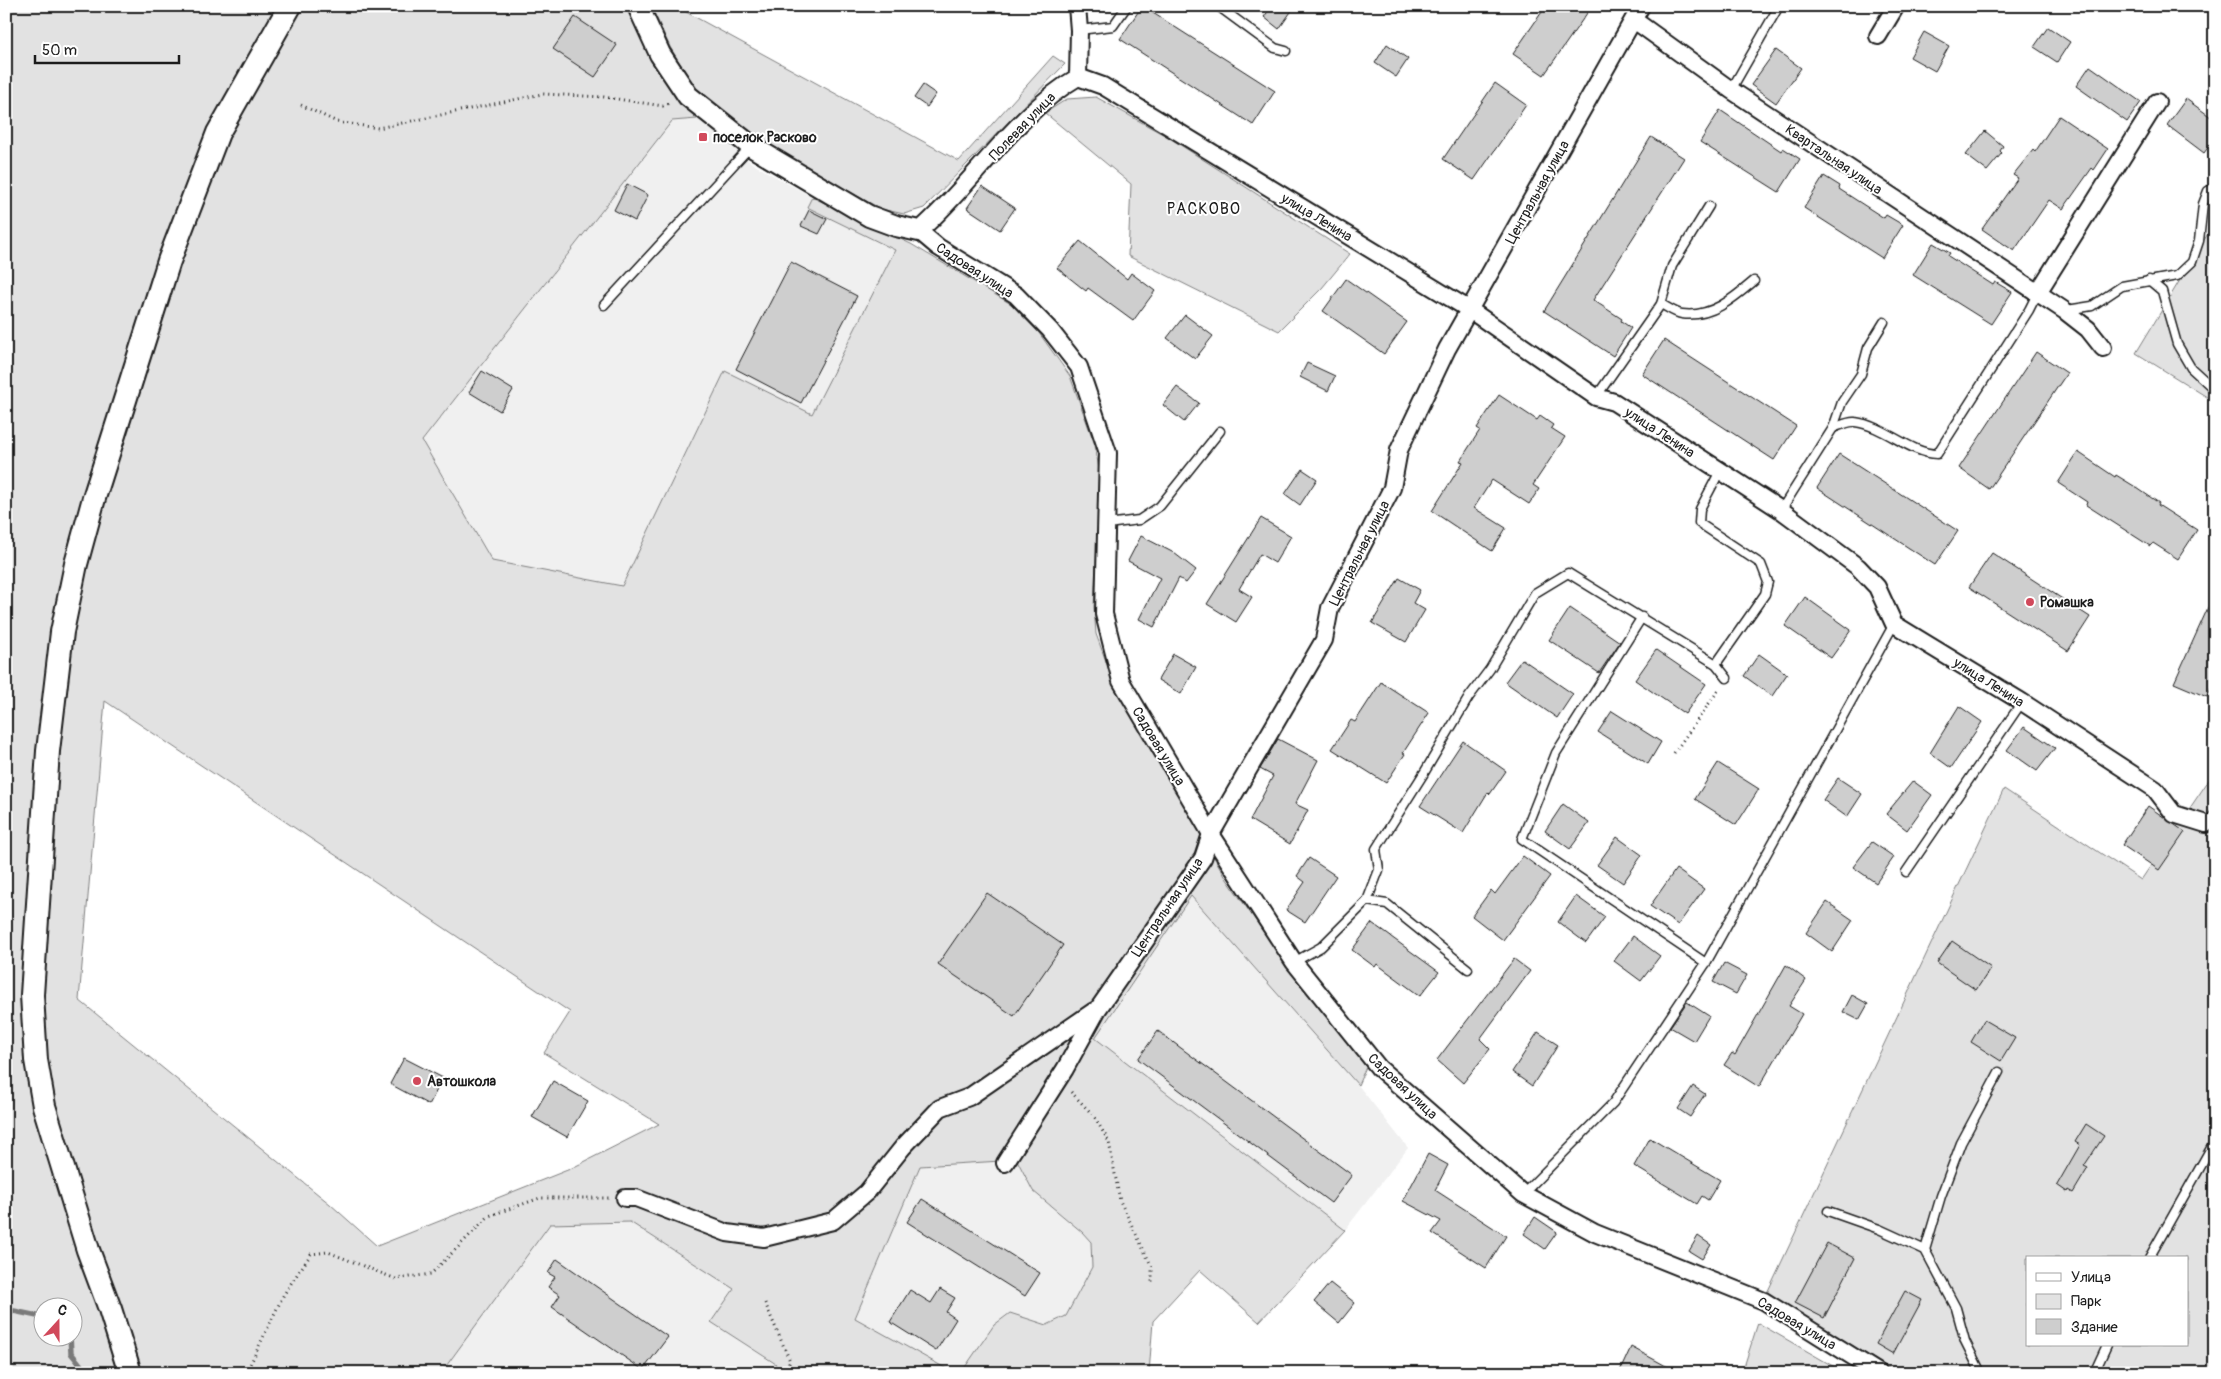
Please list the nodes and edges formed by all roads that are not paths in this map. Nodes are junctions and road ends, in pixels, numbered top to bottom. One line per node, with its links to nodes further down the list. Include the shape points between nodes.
1 (290, 6): 57 (main road, via 218,133 169,261 94,498 62,632 48,752 35,940 32,995 36,1060 44,1106)
2 (638, 6): 15 (street, Садовая улица, via 660,54 688,96)
3 (1077, 6): 9 (street)
4 (1127, 6): 9 (lane, via 1113,26)
5 (1218, 6): 11 (lane, via 1276,48)
6 (1779, 6): 13 (lane)
7 (1896, 6): 10 (street)
8 (1638, 13): 13 (street, Квартальная улица); 24 (street, Центральная улица)
9 (1079, 30): 12 (street)
10 (1878, 36)
11 (1286, 51)
12 (1078, 77): 18 (street, Полевая улица, via 1039,105 946,206); 24 (street, улица Ленина, via 1102,86)
13 (1731, 90): 21 (street, Квартальная улица)
14 (2157, 102): 21 (street)
15 (751, 146): 18 (street, Садовая улица, via 868,216); 23 (lane)
16 (2215, 187): 19 (lane, via 2208,191 2203,204 2199,241 2192,262 2176,276)
17 (1709, 206): 22 (lane, via 1672,266)
18 (919, 230): 34 (street, Садовая улица, via 938,246 1016,295 1050,330 1079,367 1108,453)
19 (2149, 280): 25 (lane, via 2122,286 2092,306); 28 (lane, via 2162,292 2177,344 2191,368)
20 (1754, 281): 22 (lane, via 1732,300 1708,312 1681,314)
21 (2037, 294): 25 (street, Квартальная улица); 30 (lane, via 1937,454 1924,454 1894,436 1854,421)
22 (1661, 304): 29 (lane)
23 (604, 305)
24 (1470, 310): 29 (street, улица Ленина); 41 (street, Центральная улица, via 1447,349 1399,450 1392,488 1330,608 1324,640)
25 (2065, 311): 27 (street, Квартальная улица, via 2088,329)
26 (1884, 322): 30 (lane, via 1868,348 1861,374 1842,402)
27 (2103, 348)
28 (2215, 390)
29 (1596, 397): 32 (street, улица Ленина, via 1614,402)
30 (1833, 428): 33 (lane)
31 (1220, 431): 34 (lane, via 1160,506 1139,520)
32 (1720, 471): 33 (street, улица Ленина); 37 (lane, via 1700,509 1699,523 1761,564 1768,582 1765,594)
33 (1781, 510): 36 (street, улица Ленина, via 1858,567 1877,587)
34 (1107, 524): 41 (street, Садовая улица, via 1104,614 1121,681)
35 (1642, 617): 37 (lane); 43 (lane, via 1568,572 1535,593 1376,849 1379,870); 45 (lane, via 1556,753 1522,840)
36 (1894, 624): 39 (street, улица Ленина); 45 (lane)
37 (1716, 664): 38 (lane)
38 (1727, 678)
39 (2022, 702): 40 (street, улица Ленина, via 2155,789 2174,814); 42 (lane)
40 (2210, 819)
41 (1211, 834): 44 (street, Садовая улица); 47 (street, Центральная улица, via 1203,858)
42 (1906, 872)
43 (1367, 901): 44 (lane, via 1321,947); 46 (lane, via 1387,904)
44 (1294, 962): 51 (street, Садовая улица, via 1379,1068)
45 (1706, 963): 51 (lane, via 1613,1103)
46 (1468, 969)
47 (1098, 1009): 50 (street, Центральная улица, via 1065,1069); 52 (street, via 969,1097 940,1108 903,1147 868,1192 833,1221 764,1238 727,1234 636,1198)
48 (1999, 1072): 54 (lane, via 1961,1143)
49 (2215, 1141): 55 (lane)
50 (1005, 1163)
51 (1523, 1194): 58 (street, Садовая улица, via 1595,1233 1764,1301)
52 (625, 1198)
53 (1828, 1211): 54 (lane)
54 (1925, 1250): 59 (lane, via 1956,1308 1964,1341)
55 (2150, 1256)
56 (2107, 1346): 60 (lane)
57 (130, 1373)
58 (1879, 1373)
59 (1981, 1373)
60 (2094, 1373)

